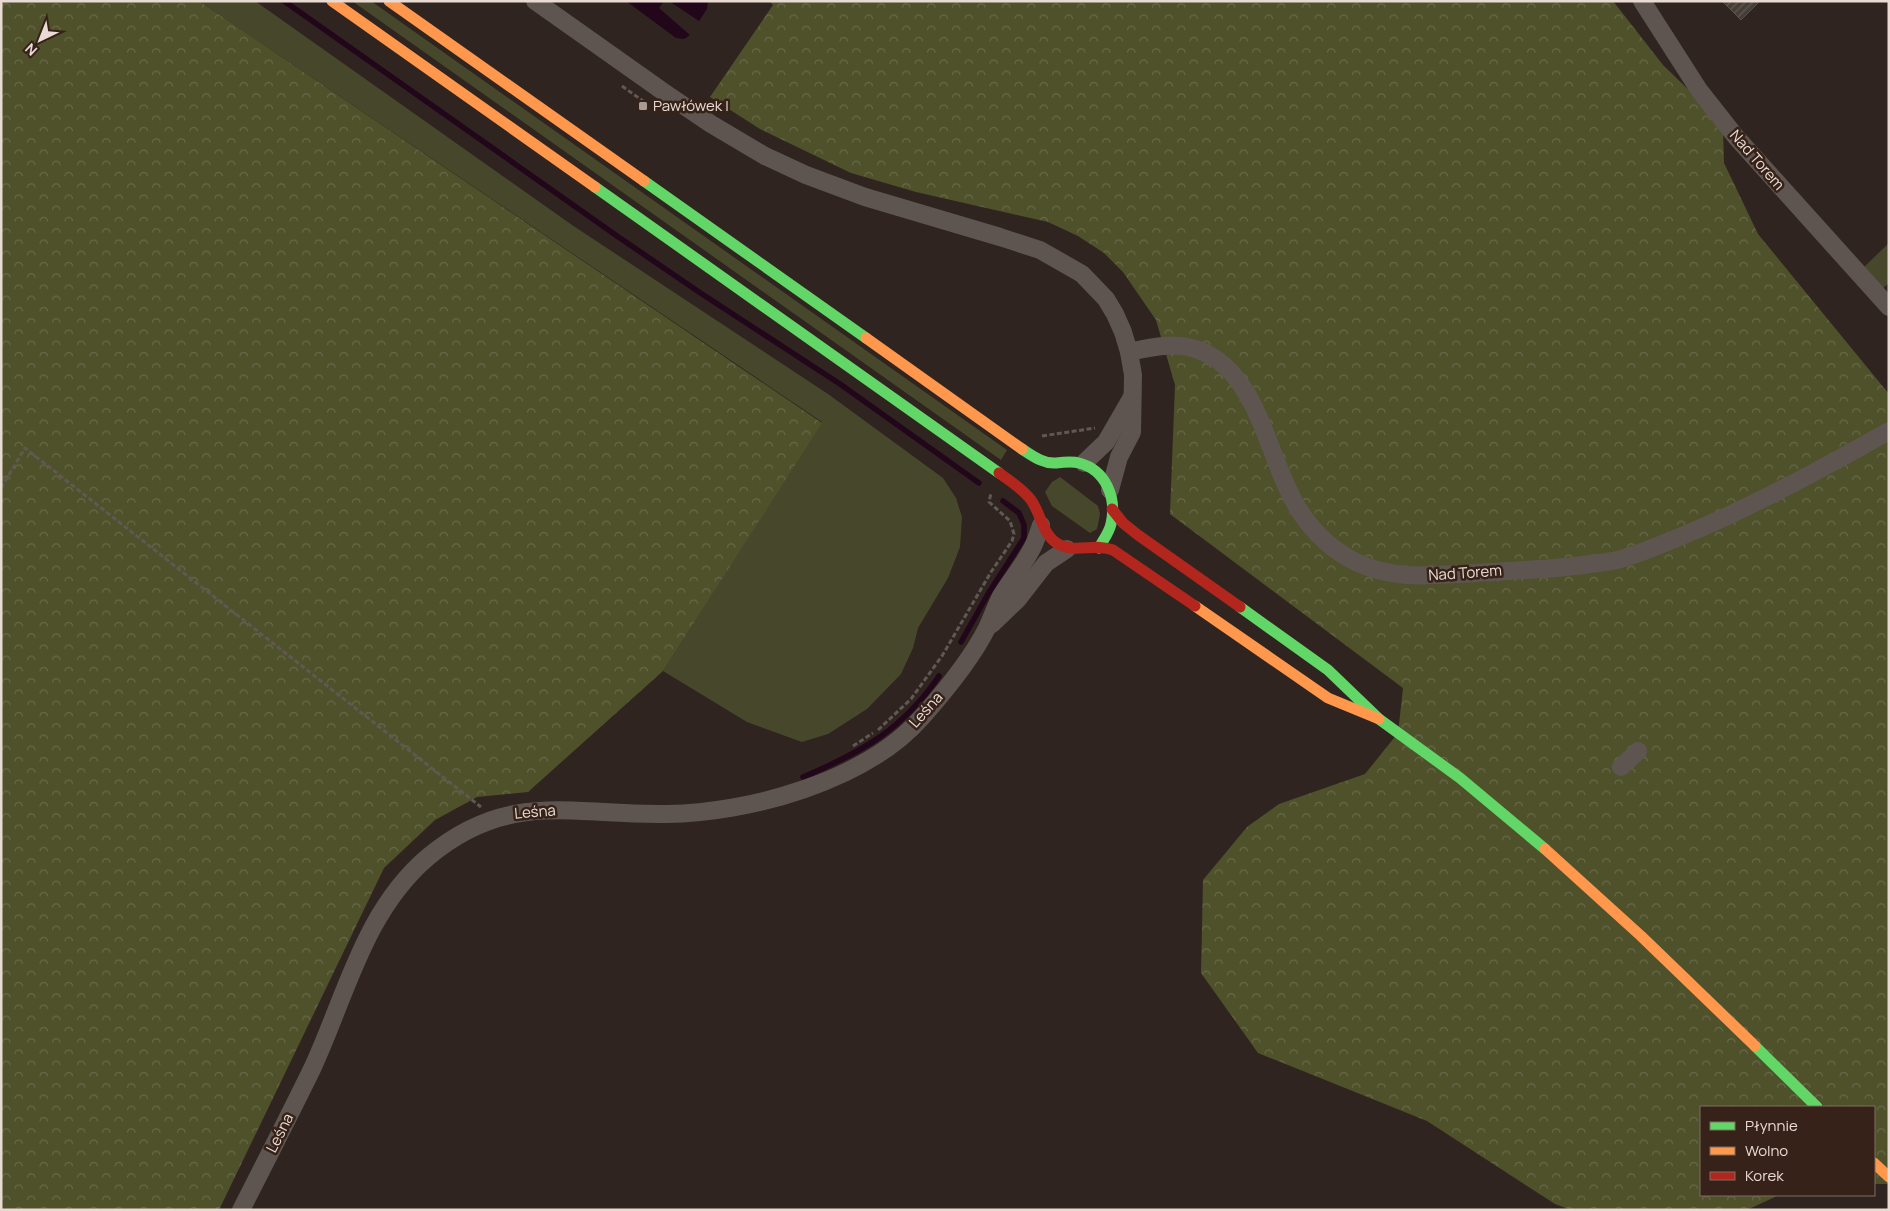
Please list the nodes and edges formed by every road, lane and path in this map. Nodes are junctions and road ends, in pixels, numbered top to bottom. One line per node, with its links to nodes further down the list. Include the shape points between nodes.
1 (332, 1): 18 (highway, via 1016,485)
2 (389, 1): 13 (highway, via 1035,458)
3 (535, 1): 8 (street, via 711,124 765,156 865,197 1040,250 1068,265 1082,274 1106,299)
4 (1642, 1): 7 (street, Nad Torem, via 1699,90 1736,137)
5 (619, 83): 6 (path)
6 (649, 105)
7 (1889, 307)
8 (1129, 352): 9 (street); 11 (street, Nad Torem, via 1152,347 1186,346 1207,353 1226,366 1254,408 1286,485 1312,529 1355,562 1380,572 1406,576 1566,568 1616,560 1725,518)
9 (1132, 397): 14 (street, via 1106,442); 17 (street, via 1132,432 1119,457)
10 (1103, 427): 12 (path)
11 (1889, 431)
12 (1036, 437)
13 (1054, 463): 14 (highway, via 1070,460); 18 (highway, via 1040,481)
14 (1084, 463): 17 (highway, via 1098,472)
15 (1, 488): 28 (path, via 25,448)
16 (993, 490): 25 (path, via 990,502 1006,516 1013,528 1012,541 912,700 878,730)
17 (1110, 490): 19 (highway)
18 (1034, 506): 20 (highway)
19 (1112, 509): 22 (highway, via 1110,525); 24 (highway, via 1123,523 1145,540 1328,670)
20 (1041, 525): 21 (highway, via 1053,541); 23 (street, Leśna, via 1032,550 1000,597)
21 (1067, 548): 22 (highway); 23 (street, Leśna, via 1046,563 1018,599)
22 (1099, 548): 24 (highway, via 1118,552 1328,698)
23 (986, 629): 28 (street, Leśna, via 926,713 890,747 867,762 809,787 741,807 705,812 667,814 555,809 517,812)
24 (1379, 719): 29 (highway, via 1460,778 1565,865)
25 (848, 749)
26 (1638, 751): 27 (street)
27 (1621, 767)
28 (495, 818): 32 (street, Leśna, via 468,830 429,856 400,884 378,916 312,1068)
29 (1816, 1106)
30 (1875, 1164): 31 (highway)
31 (1889, 1178)
32 (241, 1210)

